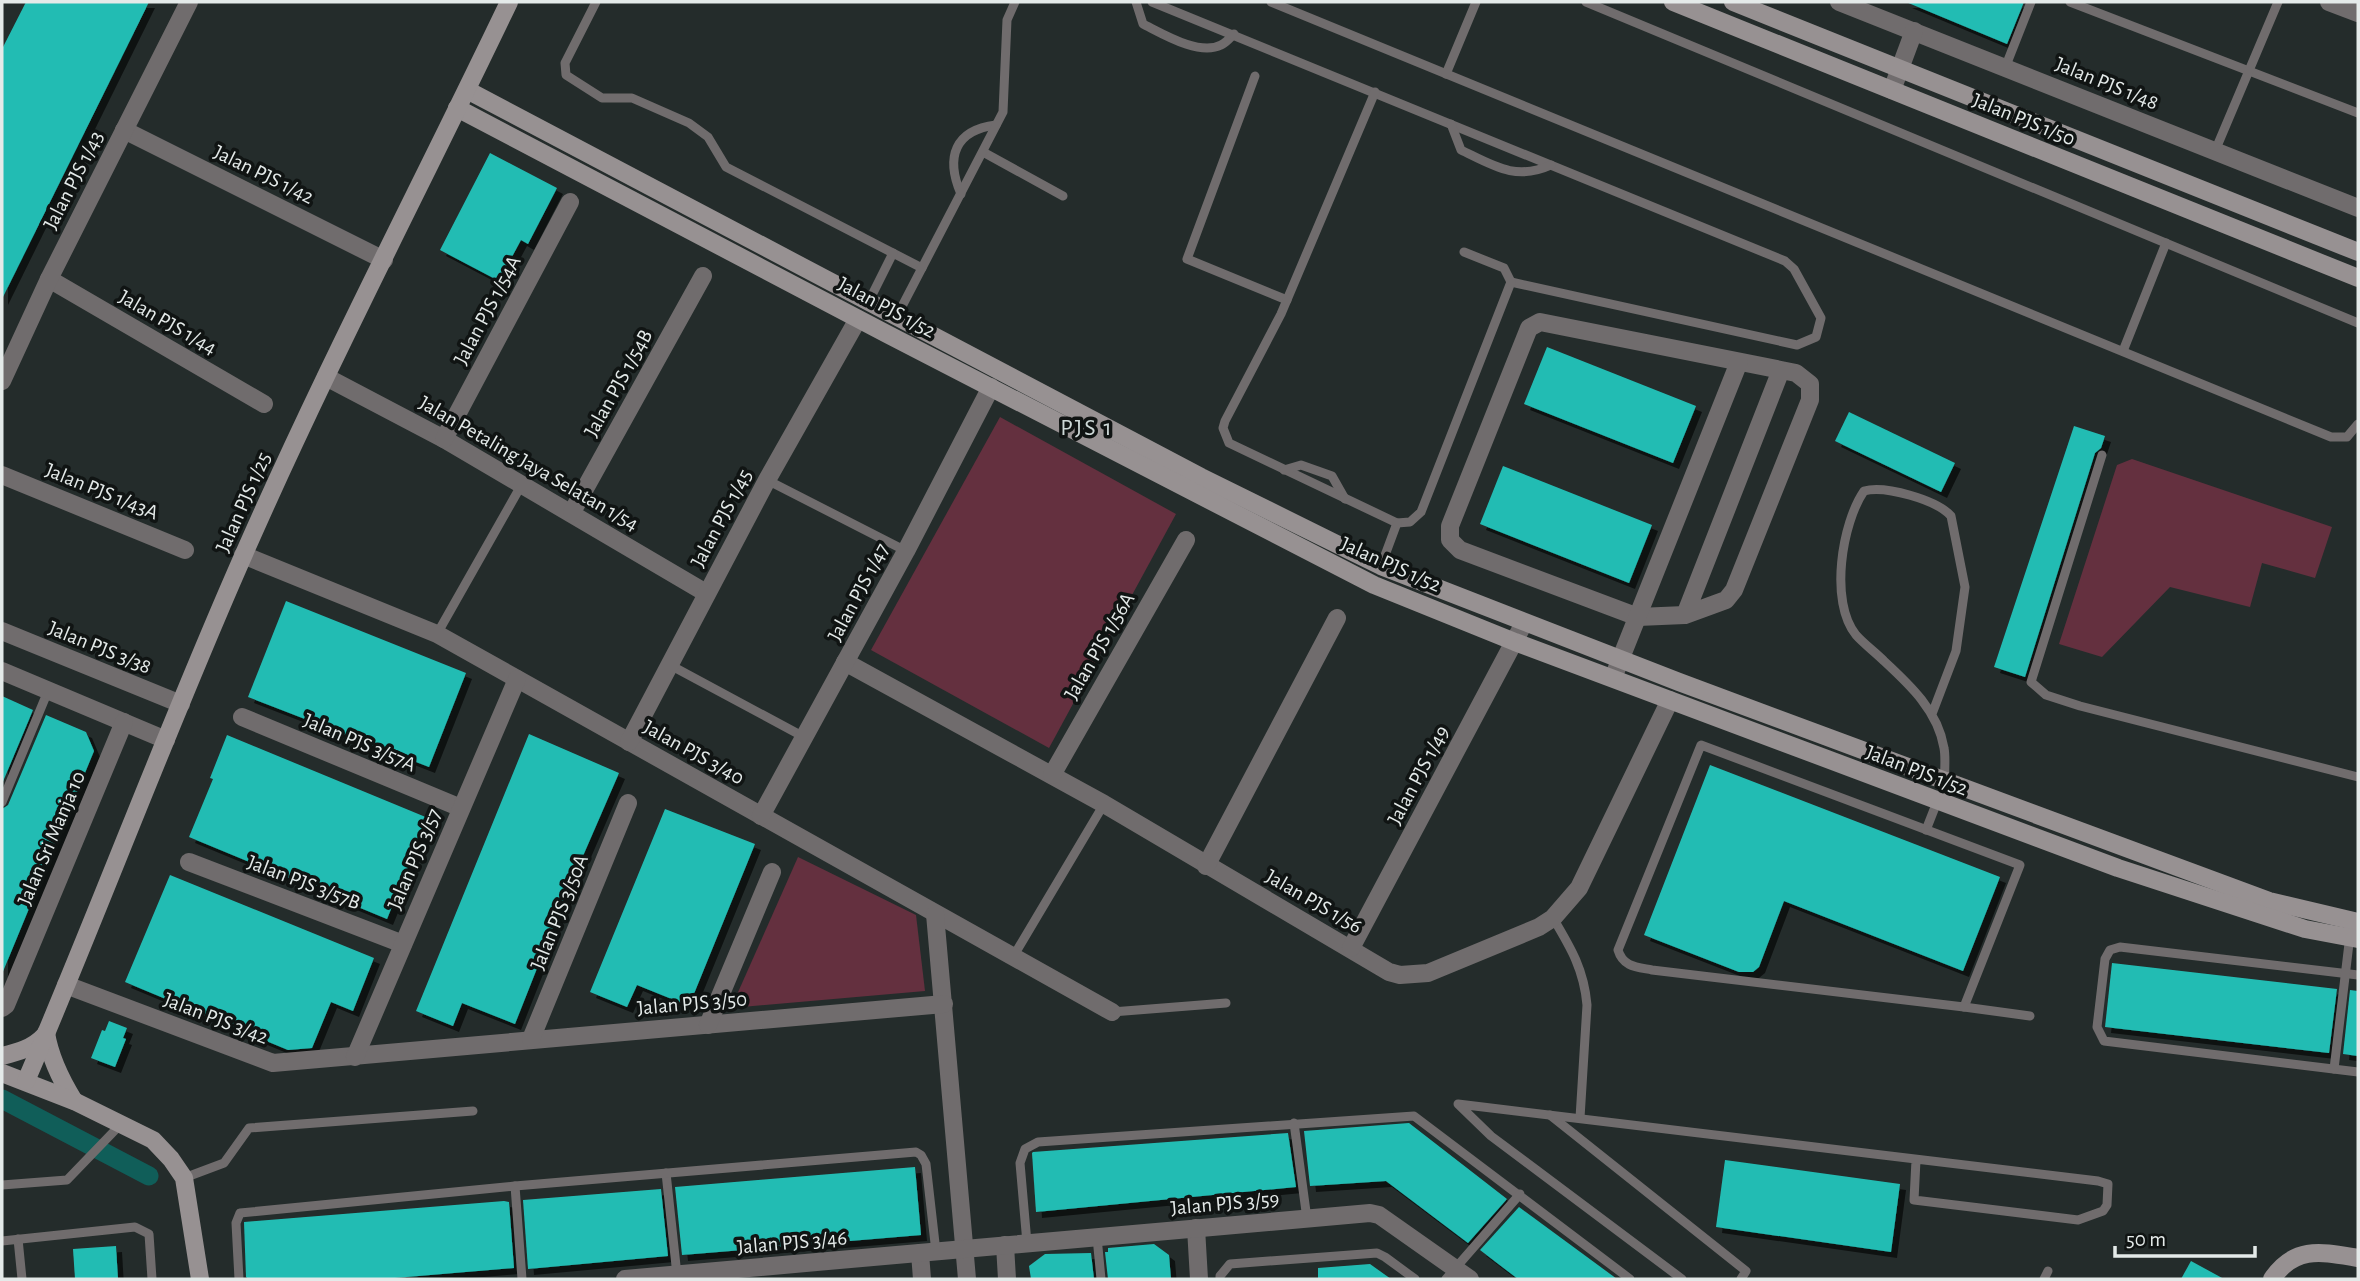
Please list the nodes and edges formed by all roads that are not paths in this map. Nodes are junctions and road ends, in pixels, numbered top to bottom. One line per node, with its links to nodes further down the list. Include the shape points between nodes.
1 (189, 2): 32 (street, Jalan PJS 1/43)
2 (509, 2): 25 (street, Jalan PJS 1/25)
3 (596, 2): 43 (lane, via 565,63 566,75 602,98 632,98 689,123 708,137 726,167)
4 (1015, 2): 31 (lane, via 1007,20 1003,112)
5 (1136, 2): 19 (lane, via 1143,24 1174,40 1204,49 1221,46)
6 (1152, 2): 19 (lane)
7 (1271, 2): 23 (lane)
8 (1476, 2): 23 (lane)
9 (1586, 2): 40 (lane)
10 (1673, 2): 26 (street, Jalan PJS 1/50)
11 (1733, 2): 21 (street, Jalan PJS 1/50)
12 (2031, 2): 20 (lane)
13 (2070, 2): 22 (lane)
14 (2278, 2): 22 (lane)
15 (2331, 2): 17 (street)
16 (1844, 3): 18 (street, Jalan PJS 1/48)
17 (2358, 13)
18 (1914, 31): 20 (street, Jalan PJS 1/48); 21 (street)
19 (1234, 34): 27 (lane)
20 (2005, 68): 33 (street, Jalan PJS 1/48)
21 (1900, 69): 26 (street); 42 (street, Jalan PJS 1/50)
22 (2248, 70): 29 (lane); 33 (lane)
23 (1446, 74): 56 (lane)
24 (1255, 76): 50 (lane, via 1186,259)
25 (467, 90): 28 (street, Jalan PJS 1/25); 51 (street, Jalan PJS 1/52)
26 (1892, 90): 47 (street, Jalan PJS 1/50)
27 (1375, 92): 30 (lane); 50 (lane)
28 (457, 108): 44 (street, Jalan PJS 1/25); 53 (street, Jalan PJS 1/52)
29 (2358, 113)
30 (1451, 124): 35 (lane); 35 (lane, via 1461,150 1486,162 1517,173 1534,173)
31 (996, 125): 34 (lane); 36 (lane, via 980,127 957,144 955,180)
32 (124, 130): 44 (street, Jalan PJS 1/42); 48 (street, Jalan PJS 1/43)
33 (2215, 150): 39 (street, Jalan PJS 1/48)
34 (983, 152): 36 (lane); 37 (lane)
35 (1551, 165): 49 (lane, via 1784,261 1794,269 1821,318 1816,337 1797,345)
36 (961, 194): 45 (lane)
37 (1063, 196)
38 (570, 202): 64 (street, Jalan PJS 1/54A)
39 (2358, 208)
40 (2166, 243): 54 (lane); 56 (lane)
41 (1464, 252): 49 (lane, via 1504,268)
42 (2358, 252)
43 (893, 253): 45 (lane); 51 (lane)
44 (384, 260): 59 (street, Jalan PJS 1/25)
45 (922, 268): 52 (lane)
46 (703, 276): 71 (street, Jalan PJS 1/54B)
47 (2358, 278)
48 (49, 279): 60 (street, Jalan PJS 1/43); 62 (street, Jalan PJS 1/44)
49 (1511, 282): 72 (lane, via 1421,512 1410,522)
50 (1287, 300): 66 (lane, via 1223,428 1229,443)
51 (869, 301): 52 (street, Jalan PJS 1/52); 53 (street)
52 (897, 316): 55 (street); 77 (street, Jalan PJS 1/52, via 1200,477)
53 (859, 318): 55 (street, Jalan PJS 1/52); 68 (street, Jalan PJS 1/45)
54 (2358, 323)
55 (887, 334): 61 (street, Jalan PJS 1/52)
56 (2123, 351): 63 (lane, via 2332,437 2347,436)
57 (1739, 362): 58 (street); 81 (street); 81 (street, via 1540,322 1529,328 1450,526 1450,540 1460,550)
58 (1781, 370): 80 (street); 80 (street, via 1797,373 1810,384 1810,400 1734,590 1726,600)
59 (326, 377): 64 (street, Jalan Petaling Jaya Selatan 1/54); 76 (street, Jalan PJS 1/25)
60 (2, 381)
61 (991, 387): 75 (street, Jalan PJS 1/47); 78 (street, Jalan PJS 1/52)
62 (264, 404)
63 (2358, 424)
64 (444, 439): 69 (street, Jalan Petaling Jaya Selatan 1/54)
65 (2102, 455): 103 (lane, via 2031,682 2046,695 2080,706)
66 (1284, 470): 70 (lane); 70 (lane, via 1301,465 1332,476)
67 (2, 475): 74 (street, Jalan PJS 1/43A)
68 (767, 480): 75 (lane); 79 (street, Jalan PJS 1/45)
69 (522, 484): 71 (street, Jalan Petaling Jaya Selatan 1/54); 85 (lane)
70 (1345, 499): 72 (lane)
71 (572, 512): 79 (street, Jalan Petaling Jaya Selatan 1/54)
72 (1397, 523): 77 (lane)
73 (1186, 540): 102 (street, Jalan PJS 1/56A)
74 (185, 550)
75 (906, 551): 88 (street, Jalan PJS 1/47)
76 (243, 555): 85 (street, Jalan PJS 3/40); 95 (street, Jalan PJS 1/25)
77 (1381, 565): 78 (street); 83 (street, Jalan PJS 1/52)
78 (1374, 584): 86 (street, Jalan PJS 1/52)
79 (706, 593): 89 (street, Jalan PJS 1/45)
80 (1685, 615): 81 (street)
81 (1638, 617): 87 (street)
82 (1337, 618): 113 (street)
83 (1524, 622): 86 (street, Jalan PJS 1/49); 87 (street, Jalan PJS 1/52)
84 (2, 631): 95 (street, Jalan PJS 3/38)
85 (437, 634): 92 (street, Jalan PJS 3/40)
86 (1515, 642): 91 (street, Jalan PJS 1/52); 119 (street, Jalan PJS 1/49)
87 (1621, 660): 91 (street); 104 (street, Jalan PJS 1/52)
88 (845, 662): 99 (street, Jalan PJS 1/47); 102 (street, Jalan PJS 1/56)
89 (670, 664): 99 (lane); 101 (street, Jalan PJS 1/45)
90 (2, 671): 93 (street)
91 (1614, 678): 94 (street, Jalan PJS 1/52)
92 (517, 679): 101 (street, Jalan PJS 3/40); 109 (street, Jalan PJS 3/57)
93 (48, 691): 98 (street); 105 (lane)
94 (1670, 700): 106 (street, Jalan PJS 1/52); 116 (street, Jalan PJS 1/56, via 1579,888)
95 (181, 704): 100 (street, Jalan PJS 1/25)
96 (1932, 714): 96 (lane, via 1956,651 1965,587 1951,516 1939,507 1877,487 1864,491 1857,501 1847,532 1840,570 1848,621 1855,634 1908,684); 104 (lane, via 1944,748)
97 (242, 717): 109 (street, Jalan PJS 3/57A)
98 (124, 722): 100 (street); 127 (street, Jalan Sri Manja 10)
99 (804, 737): 110 (street, Jalan PJS 1/47)
100 (166, 740): 123 (street, Jalan PJS 1/25)
101 (629, 742): 110 (street, Jalan PJS 3/40)
102 (1052, 775): 108 (street, Jalan PJS 1/56)
103 (2358, 777)
104 (1945, 780): 106 (street); 117 (street, Jalan PJS 1/52)
105 (2, 802)
106 (1937, 802): 111 (lane); 117 (street, Jalan PJS 1/52, via 2263,917 2305,929)
107 (628, 803): 132 (street, Jalan PJS 3/50A)
108 (1104, 804): 113 (street, Jalan PJS 1/56); 120 (lane)
109 (461, 808): 118 (street, Jalan PJS 3/57)
110 (761, 816): 115 (street, Jalan PJS 3/40)
111 (1926, 830): 126 (lane, via 2020,865); 126 (lane, via 1701,745 1618,950 1628,965 1652,970)
112 (189, 862): 118 (street, Jalan PJS 3/57B)
113 (1206, 866): 119 (street, Jalan PJS 1/56)
114 (772, 872): 130 (street)
115 (935, 914): 120 (street, Jalan PJS 3/40); 125 (street)
116 (1553, 918): 119 (street, Jalan PJS 1/56, via 1428,973 1392,974); 143 (lane, via 1582,972 1585,987)
117 (2354, 930): 121 (lane)
118 (403, 944): 135 (street, Jalan PJS 3/57)
119 (1350, 948)
120 (1013, 957): 128 (street, Jalan PJS 3/40)
121 (2345, 974): 122 (lane); 136 (lane); 136 (lane, via 2120,947 2110,950 2105,960 2097,1027 2104,1041)
122 (2358, 975)
123 (66, 985): 131 (street, Jalan PJS 1/25); 135 (street, Jalan PJS 3/42, via 268,1062)
124 (1226, 1003): 128 (lane)
125 (944, 1004): 130 (street, Jalan PJS 3/50); 159 (street)
126 (1964, 1007): 129 (lane)
127 (2, 1008)
128 (1112, 1012)
129 (2030, 1016)
130 (708, 1025): 132 (street, Jalan PJS 3/50)
131 (46, 1033): 134 (street, via 37,1043); 139 (street, Jalan PJS 1/25); 140 (street, via 49,1052)
132 (531, 1039): 133 (street, Jalan PJS 3/50)
133 (443, 1049): 135 (street, Jalan PJS 3/42)
134 (2, 1056)
135 (355, 1057)
136 (2334, 1069): 137 (lane)
137 (2358, 1072)
138 (2, 1073): 139 (street)
139 (26, 1081): 140 (street)
140 (75, 1101): 145 (street)
141 (473, 1111): 148 (lane, via 249,1128 224,1163)
142 (1548, 1114): 143 (lane); 178 (lane, via 1458,1104 1491,1136); 179 (lane, via 1746,1271)
143 (1580, 1118): 146 (lane)
144 (1294, 1123): 151 (lane, via 1414,1116); 152 (lane); 157 (lane, via 1038,1142 1025,1149 1020,1163)
145 (121, 1124): 148 (street, via 153,1140); 149 (lane, via 67,1180)
146 (1916, 1160): 146 (lane, via 2098,1181 2108,1184 2107,1205 2078,1220 1914,1200)
147 (666, 1173): 150 (lane); 160 (lane, via 916,1152 926,1164); 163 (lane)
148 (184, 1178): 166 (street)
149 (2, 1185)
150 (515, 1185): 167 (lane, via 240,1213 236,1223); 168 (lane)
151 (1520, 1194): 162 (lane); 177 (lane)
152 (1307, 1219): 153 (street, Jalan PJS 3/59); 162 (street, Jalan PJS 3/59, via 1379,1214)
153 (1196, 1228): 154 (street, Jalan PJS 3/59); 174 (street)
154 (1097, 1237): 157 (street, Jalan PJS 3/59); 173 (lane)
155 (18, 1240): 156 (lane); 164 (lane); 165 (lane, via 135,1227 149,1234)
156 (2, 1241)
157 (1027, 1243): 158 (street, Jalan PJS 3/59)
158 (1005, 1245): 159 (street, Jalan PJS 3/59); 172 (street)
159 (964, 1249): 160 (street, Jalan PJS 3/46); 171 (street)
160 (928, 1252): 163 (street, Jalan PJS 3/46); 170 (street)
161 (2358, 1258): 180 (street, via 2307,1253 2280,1266)
162 (1457, 1276)
163 (677, 1277): 169 (street, Jalan PJS 3/46)
164 (22, 1279)
165 (152, 1279)
166 (200, 1279)
167 (239, 1279)
168 (522, 1279)
169 (625, 1279)
170 (922, 1279)
171 (967, 1279)
172 (1007, 1279)
173 (1101, 1279)
174 (1199, 1279)
175 (1220, 1279): 176 (lane, via 1230,1264 1377,1253)
176 (1415, 1279)
177 (1630, 1279)
178 (1682, 1279)
179 (1741, 1279)
180 (2272, 1279)

